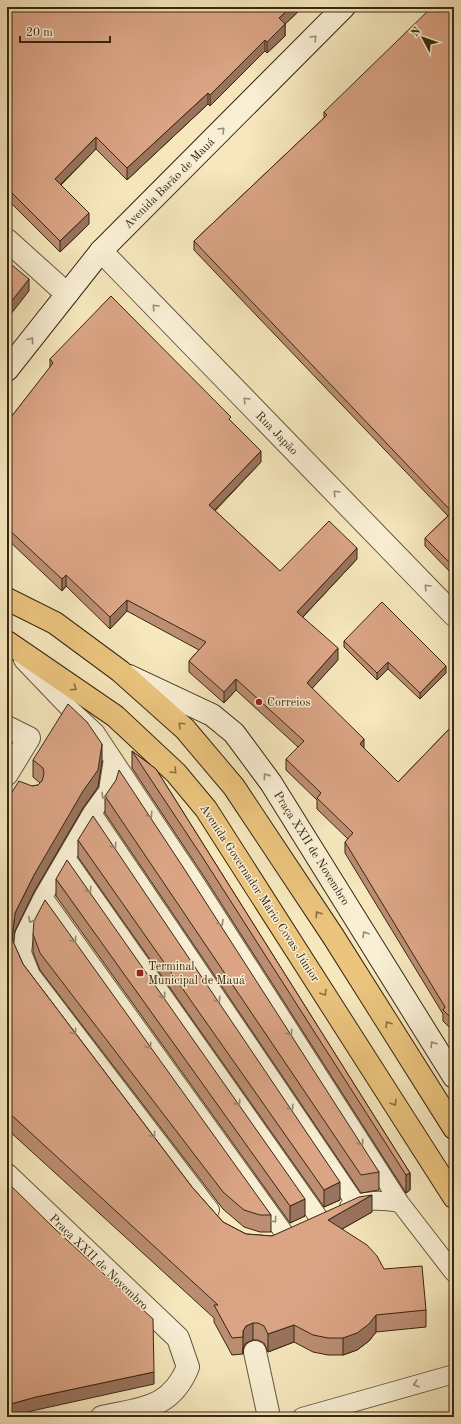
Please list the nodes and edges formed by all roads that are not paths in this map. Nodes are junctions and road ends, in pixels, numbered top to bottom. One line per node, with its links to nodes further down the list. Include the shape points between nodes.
1 (344, 7): 3 (street, Avenida Barão de Mauá, one-way to 1)
2 (7, 240): 4 (street)
3 (101, 251): 4 (street, Avenida Barão de Mauá); 7 (street, Rua Japão, one-way to 3)
4 (67, 294): 5 (street, Avenida Barão de Mauá, one-way to 4)
5 (7, 370)
6 (7, 599): 9 (main road, via 54,623)
7 (454, 615)
8 (7, 643): 11 (lane, via 95,732); 20 (main road, Avenida Governador Mário Covas Júnior, one-way to 20, via 115,716 176,773 206,809)
9 (120, 671): 17 (street, Praça XXII de Novembro, one-way to 9, via 271,783 234,733 212,715); 18 (main road, one-way to 9, via 234,786 185,728)
10 (7, 727): 12 (street, via 29,738)
11 (113, 759): 14 (lane, one-way to 14, via 108,791); 21 (lane, one-way to 21)
12 (8, 772): 13 (street)
13 (26, 787)
14 (92, 813): 15 (lane); 22 (lane, one-way to 22)
15 (66, 858): 16 (lane); 24 (lane, one-way to 24)
16 (43, 897): 23 (lane, one-way to 23, via 24,935 22,953 31,975); 24 (lane, one-way to 24)
17 (454, 1077)
18 (454, 1128)
19 (7, 1175): 28 (street, Praça XXII de Novembro, via 178,1338 184,1353 188,1367 177,1389 171,1394 158,1403)
20 (454, 1197)
21 (400, 1203): 22 (lane, via 380,1200); 25 (lane)
22 (356, 1204): 24 (lane)
23 (223, 1225)
24 (297, 1232)
25 (454, 1273)
26 (255, 1352): 29 (street)
27 (454, 1374): 30 (lane, one-way to 30)
28 (102, 1417)
29 (269, 1417)
30 (302, 1417)

